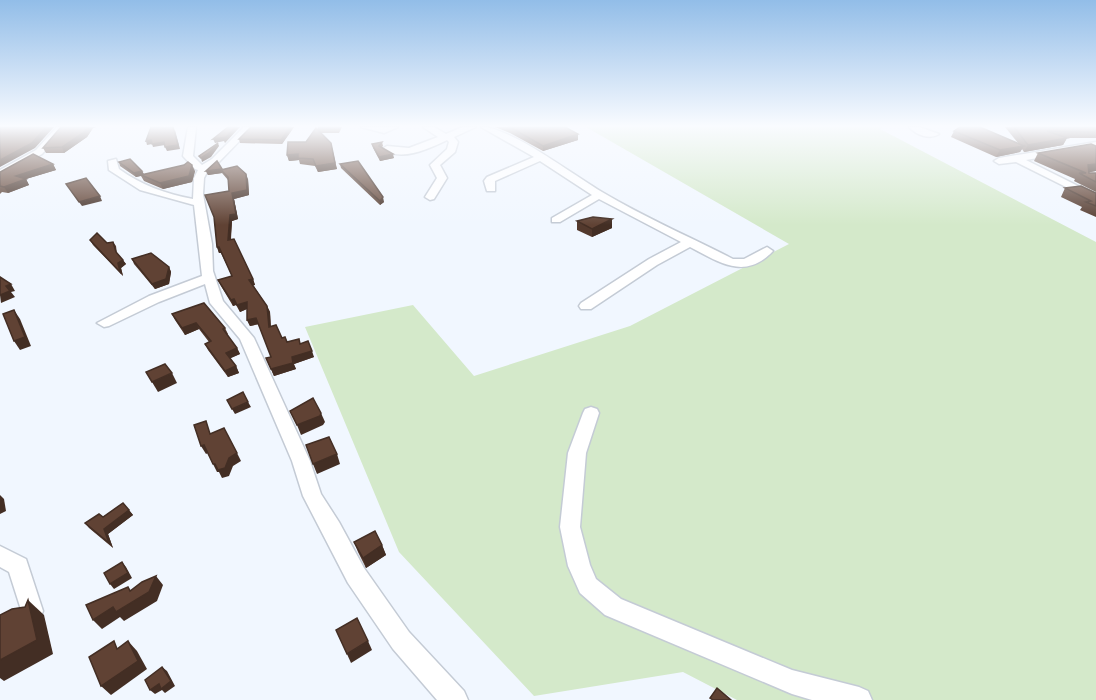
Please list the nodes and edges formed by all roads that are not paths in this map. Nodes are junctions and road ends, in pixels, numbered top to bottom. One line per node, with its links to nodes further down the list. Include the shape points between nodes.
1 (26, 160): 12 (street)
2 (191, 160): 11 (street)
3 (215, 160): 11 (street)
4 (439, 160): 15 (street, via 435,165 442,178)
5 (533, 160): 13 (street, via 490,179)
6 (546, 160): 14 (street)
7 (1011, 160): 10 (street)
8 (1018, 160): 16 (street)
9 (113, 161): 17 (street, via 114,170 152,192)
10 (999, 161)
11 (204, 168): 17 (street, via 199,178)
12 (0, 174)
13 (491, 189)
14 (599, 195): 18 (street); 19 (street)
15 (430, 197)
16 (1096, 199)
17 (200, 203): 21 (street)
18 (556, 220)
19 (690, 243): 20 (street, via 736,265); 22 (street)
20 (767, 251)
21 (209, 278): 23 (street); 27 (street, via 217,303 247,338 323,517 367,595)
22 (586, 306)
23 (104, 323)
24 (591, 413): 28 (street, via 578,453 570,527 588,586 613,608 792,682)
25 (0, 556): 26 (street, via 18,566)
26 (32, 611)
27 (455, 700)
28 (859, 700)

